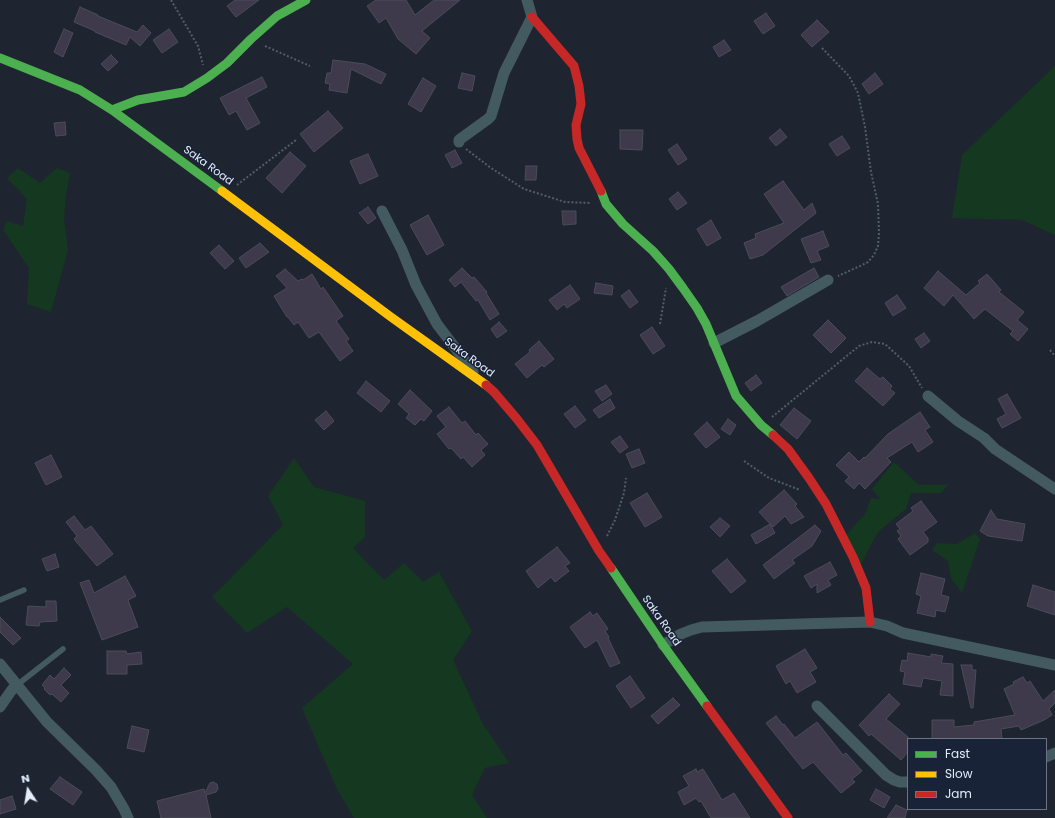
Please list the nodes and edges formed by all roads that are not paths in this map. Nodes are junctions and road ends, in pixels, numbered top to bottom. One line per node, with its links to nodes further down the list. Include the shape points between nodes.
1 (306, 0): 5 (main road, via 277,16 227,63 184,92 138,100)
2 (527, 0): 3 (street)
3 (532, 17): 6 (street, via 504,73 491,116); 9 (main road, via 574,66 581,104 576,125 579,148 606,204 622,224 669,269 697,308)
4 (0, 58): 5 (main road, Saka Road, via 80,90)
5 (112, 110): 10 (main road, Saka Road)
6 (458, 142)
7 (382, 210): 10 (street, via 437,324)
8 (828, 280): 9 (street)
9 (714, 343): 15 (main road, via 736,396 761,425 788,449 826,504 866,588)
10 (476, 378): 16 (main road, Saka Road, via 494,392 536,445 599,551)
11 (928, 396): 12 (street, via 995,449)
12 (1055, 489)
13 (24, 590): 14 (lane)
14 (0, 600)
15 (870, 622): 16 (street, via 702,627 681,634); 19 (street, via 903,633)
16 (663, 645): 25 (main road, Saka Road)
17 (63, 649): 20 (lane)
18 (0, 664): 20 (street)
19 (1055, 665)
20 (16, 685): 22 (street); 24 (street, via 47,722 111,787)
21 (817, 706): 23 (street, via 886,775 900,782)
22 (0, 707)
23 (907, 782)
24 (128, 818)
25 (788, 818)

